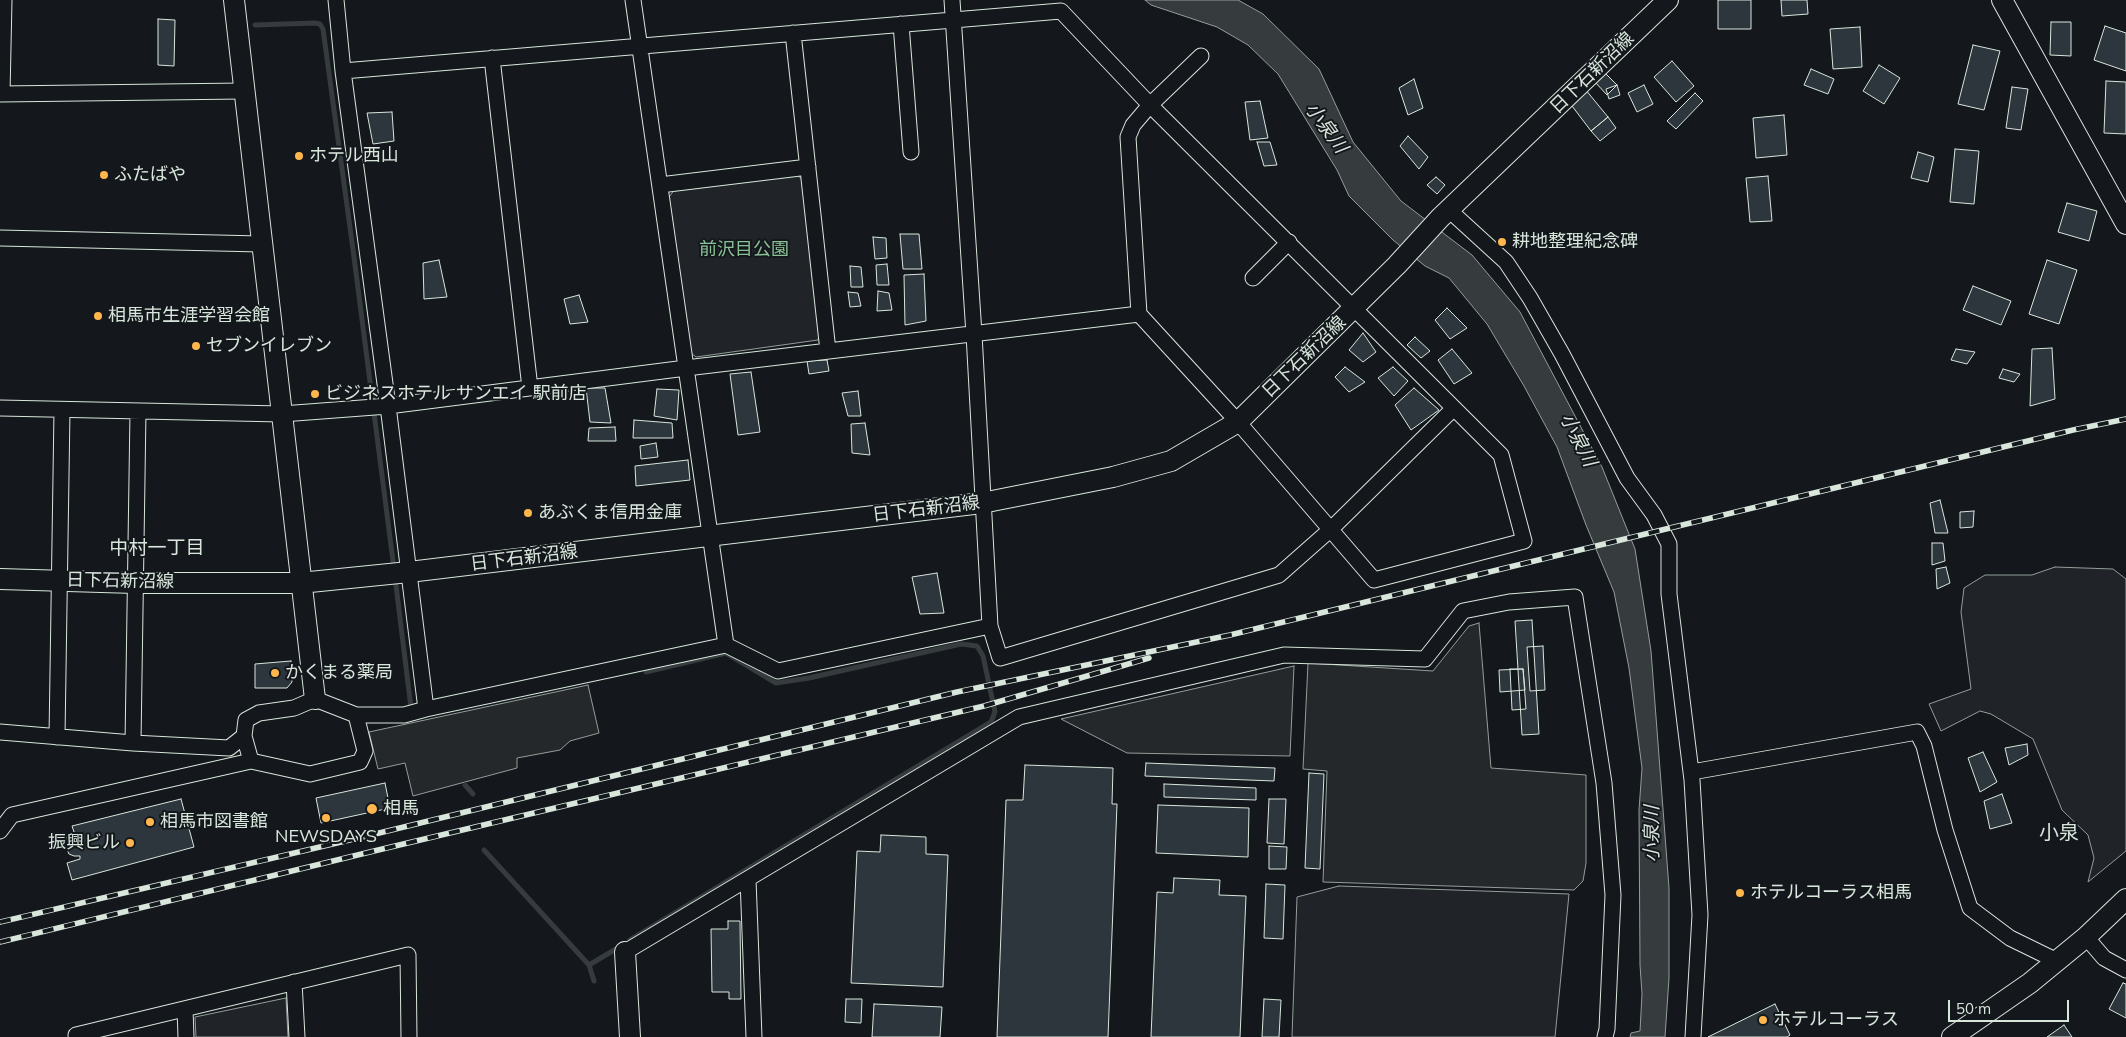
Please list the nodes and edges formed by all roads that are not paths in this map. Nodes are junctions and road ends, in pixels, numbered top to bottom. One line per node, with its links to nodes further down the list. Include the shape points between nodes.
1 (4, 0): 17 (street)
2 (234, 0): 16 (main road)
3 (336, 0): 15 (street)
4 (633, 0): 12 (street)
5 (952, 0): 9 (street)
6 (1668, 0): 22 (main road, 日下石新沼線)
7 (2002, 0): 23 (main road)
8 (1060, 6): 9 (street); 18 (street)
9 (953, 20): 10 (street); 30 (street)
10 (901, 24): 11 (street); 19 (street)
11 (793, 33): 12 (street); 20 (street)
12 (640, 46): 14 (street); 21 (street)
13 (1201, 56): 18 (street)
14 (492, 58): 15 (street); 33 (street)
15 (343, 71): 34 (street)
16 (243, 91): 17 (street); 26 (main road)
17 (1, 94)
18 (1150, 105): 25 (street); 29 (street, via 1133,124 1128,137)
19 (911, 152)
20 (808, 167): 21 (street); 31 (street)
21 (660, 185): 32 (street)
22 (1444, 214): 28 (main road, 日下石新沼線); 59 (street, via 1506,262 1562,354 1627,478 1654,514 1669,544 1669,594)
23 (2126, 224)
24 (0, 238): 26 (street)
25 (1289, 242): 27 (street); 28 (street)
26 (261, 244): 39 (main road)
27 (1252, 278)
28 (1355, 307): 36 (street); 40 (main road, 日下石新沼線)
29 (1139, 314): 30 (street); 40 (street)
30 (974, 334): 31 (street); 41 (street)
31 (828, 351): 32 (street)
32 (686, 368): 33 (street); 43 (street)
33 (530, 388): 34 (street)
34 (378, 407): 39 (street); 44 (street)
35 (0, 408): 37 (street)
36 (1453, 408): 42 (street); 42 (street, via 1501,454 1524,542 1374,580)
37 (62, 410): 38 (street); 46 (street)
38 (138, 411): 39 (street); 47 (street)
39 (282, 414): 48 (main road)
40 (1238, 422): 41 (main road, 日下石新沼線, via 1171,461 1113,477); 42 (street)
41 (982, 503): 43 (main road, 日下石新沼線); 49 (street)
42 (1330, 530): 49 (street, via 1278,575 1000,658)
43 (709, 536): 44 (main road, 日下石新沼線); 50 (street)
44 (398, 573): 48 (main road, 日下石新沼線); 52 (street)
45 (0, 579): 46 (main road, 日下石新沼線)
46 (59, 580): 47 (main road, 日下石新沼線); 56 (street)
47 (135, 583): 48 (main road, 日下石新沼線); 57 (street)
48 (300, 583): 51 (main road)
49 (990, 626): 50 (street, via 778,671)
50 (726, 645): 52 (street)
51 (315, 700): 53 (street); 55 (street, via 294,708 259,713 246,720)
52 (426, 710): 53 (street, via 404,715)
53 (356, 715): 58 (street, via 365,751 360,762 310,774)
54 (0, 732): 56 (street)
55 (244, 736): 57 (street, via 229,748); 58 (street)
56 (57, 737): 57 (street)
57 (133, 743)
58 (251, 761): 60 (street, via 12,815)
59 (1692, 772): 65 (street, via 1917,732 1924,746 1945,830 1970,908 2010,938); 76 (street, via 1700,915)
60 (0, 832)
61 (748, 879): 64 (street); 74 (street); 75 (street, via 1019,717 1284,655 1424,659 1463,611 1509,602 1575,597 1604,782 1613,895)
62 (2126, 899): 63 (main road)
63 (2086, 937): 65 (main road); 66 (street, via 2104,958)
64 (626, 952): 73 (main road)
65 (2057, 960): 77 (main road, via 2030,984)
66 (2126, 970)
67 (294, 982): 68 (street); 71 (street); 72 (street, via 408,955)
68 (185, 1009): 69 (street); 70 (street)
69 (76, 1037)
70 (186, 1037)
71 (297, 1037)
72 (409, 1037)
73 (630, 1037)
74 (754, 1037)
75 (1605, 1037)
76 (1693, 1037)
77 (1952, 1037)

